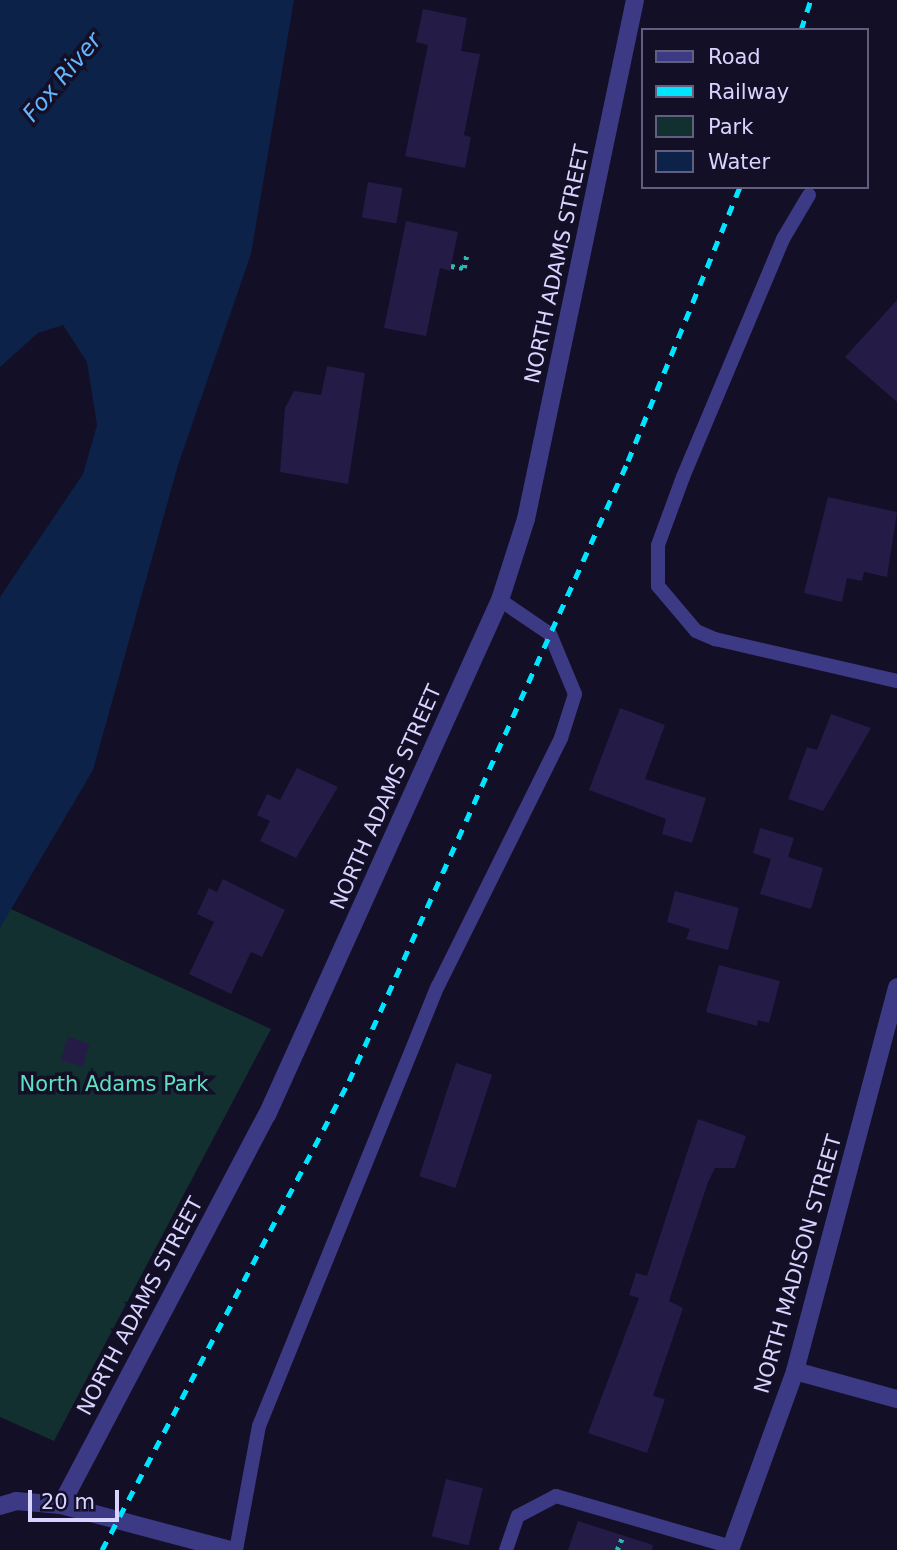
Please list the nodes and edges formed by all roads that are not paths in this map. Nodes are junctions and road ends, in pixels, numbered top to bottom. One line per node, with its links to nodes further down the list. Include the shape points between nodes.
1 (635, 0): 3 (street, NORTH ADAMS STREET, via 526,519)
2 (808, 195): 4 (lane, via 783,239 683,477 658,545 658,586 696,631 715,639)
3 (500, 600): 8 (street, NORTH ADAMS STREET, via 267,1115); 12 (lane, via 550,634 575,694 561,738 438,986 259,1426)
4 (897, 681)
5 (897, 987): 6 (street, NORTH MADISON STREET)
6 (795, 1371): 7 (street); 10 (street, NORTH MADISON STREET)
7 (897, 1399)
8 (61, 1505): 9 (street, via 16,1501); 11 (street)
9 (0, 1506)
10 (731, 1548): 13 (lane, via 556,1496 518,1516)
11 (230, 1550)
12 (236, 1550)
13 (506, 1550)

